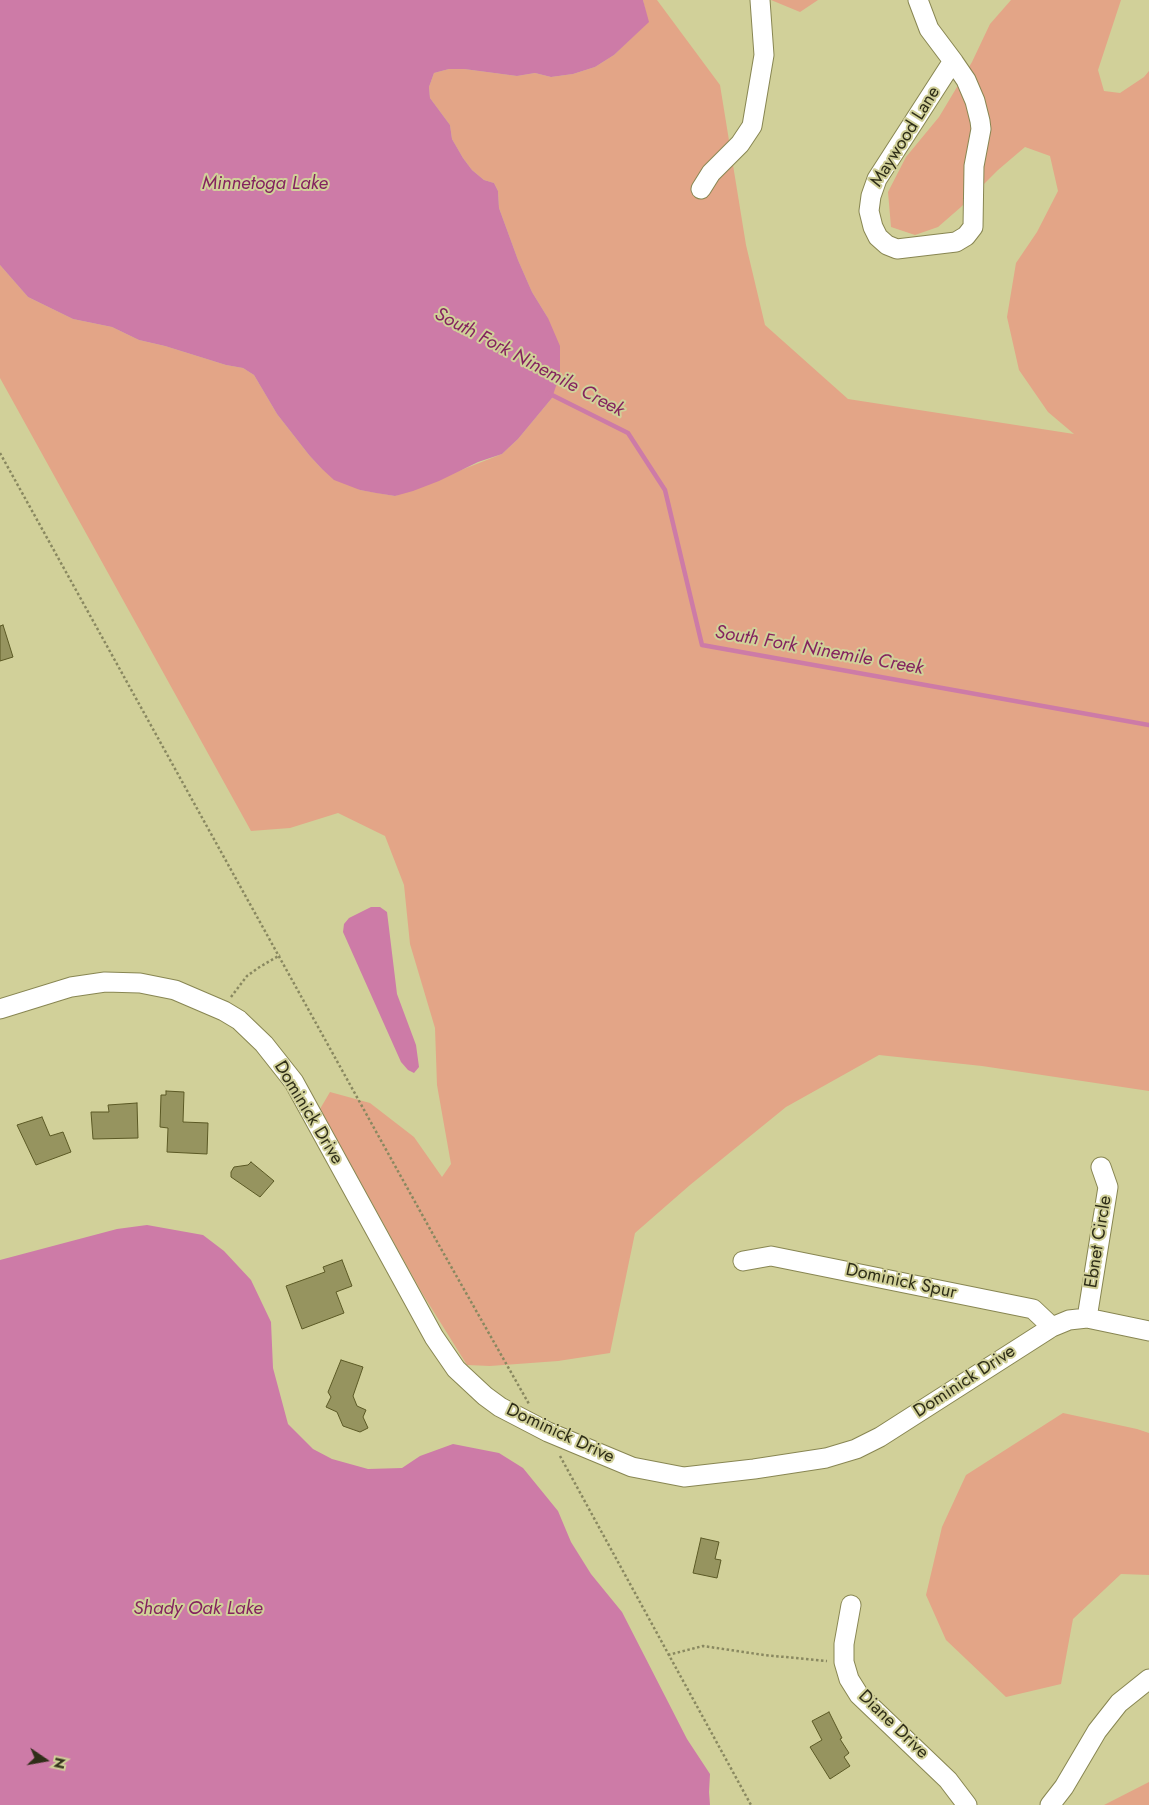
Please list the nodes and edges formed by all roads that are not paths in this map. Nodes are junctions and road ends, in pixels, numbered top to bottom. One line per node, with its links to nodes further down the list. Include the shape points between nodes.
1 (760, 0): 4 (street, via 764,55 752,126)
2 (918, 0): 3 (street, Maywood Lane, via 929,29)
3 (953, 61): 3 (street, Maywood Lane, via 966,80 980,121 974,166 973,227 956,242 897,250 878,238 869,211 871,196 877,180)
4 (701, 189)
5 (0, 1009): 9 (street, Dominick Drive, via 71,987 105,982 140,983 175,990 238,1020 264,1044 294,1082 434,1337 456,1369 500,1406 548,1432 632,1467 684,1477 826,1458 856,1449 880,1437)
6 (1101, 1167): 8 (street, Ebnet Circle, via 1108,1187)
7 (743, 1261): 9 (street, Dominick Spur, via 771,1256 1024,1307 1033,1309)
8 (1087, 1318): 9 (street, Dominick Drive); 10 (street, Dominick Drive)
9 (1052, 1326)
10 (1149, 1331)
11 (851, 1605): 13 (street, Diane Drive, via 844,1644 849,1680 859,1695 948,1780)
12 (1149, 1679): 14 (street, via 1119,1703 1097,1731)
13 (967, 1805)
14 (1050, 1805)

